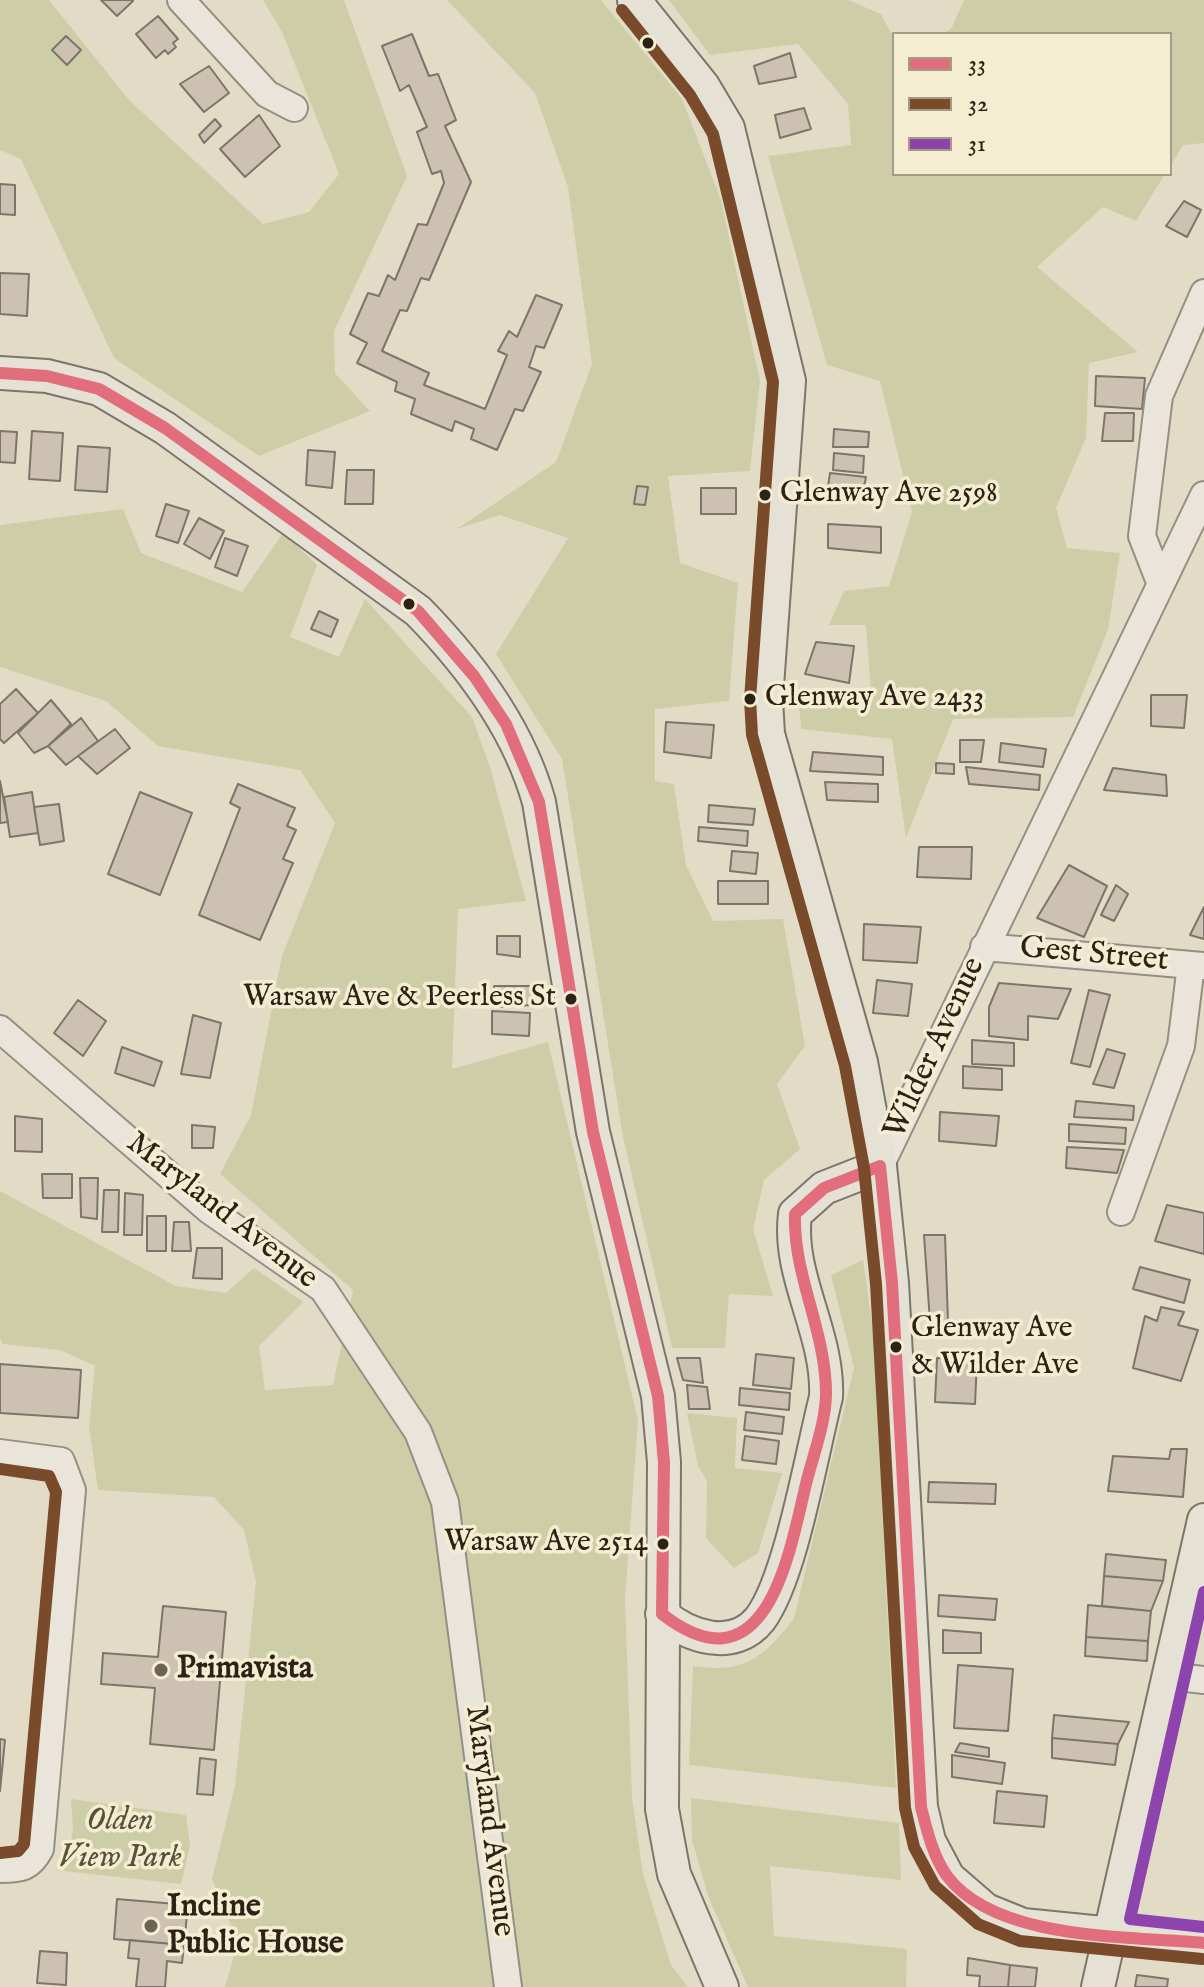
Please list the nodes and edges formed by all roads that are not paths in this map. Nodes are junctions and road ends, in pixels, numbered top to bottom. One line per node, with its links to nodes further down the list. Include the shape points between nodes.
1 (181, 0): 3 (street, via 267,94)
2 (634, 0): 11 (main road, via 703,86 728,128 789,381 766,700 768,734 861,1062)
3 (294, 108)
4 (1204, 293): 7 (street, via 1159,396 1142,536)
5 (0, 373): 15 (main road, via 47,376 99,389 165,428 418,611 452,645 508,727 539,802 593,1132 658,1396 664,1462)
6 (1204, 495): 7 (street, Wilder Avenue)
7 (1160, 582): 8 (street, Wilder Avenue)
8 (984, 947): 9 (street, Gest Street); 11 (street, Wilder Avenue)
9 (1198, 965): 12 (street, via 1181,1046)
10 (0, 1029): 21 (street, Maryland Avenue, via 209,1210 323,1289 418,1432 445,1502)
11 (880, 1166): 15 (main road, Wilder Avenue, via 824,1188 795,1214 793,1248 823,1345 826,1397 770,1602 744,1632 711,1639); 19 (main road, via 892,1283 921,1807 929,1841 948,1877 986,1910 1023,1925)
12 (1121, 1212)
13 (0, 1453): 18 (street, via 61,1461 72,1490 40,1849 21,1869)
14 (1204, 1520): 16 (main road)
15 (662, 1614): 22 (main road, via 662,1809 674,1874)
16 (1169, 1676): 17 (street); 19 (main road)
17 (1204, 1680)
18 (0, 1869)
19 (1110, 1933): 20 (main road); 23 (main road)
20 (1204, 1943)
21 (508, 1987)
22 (722, 1987)
23 (1098, 1987)

